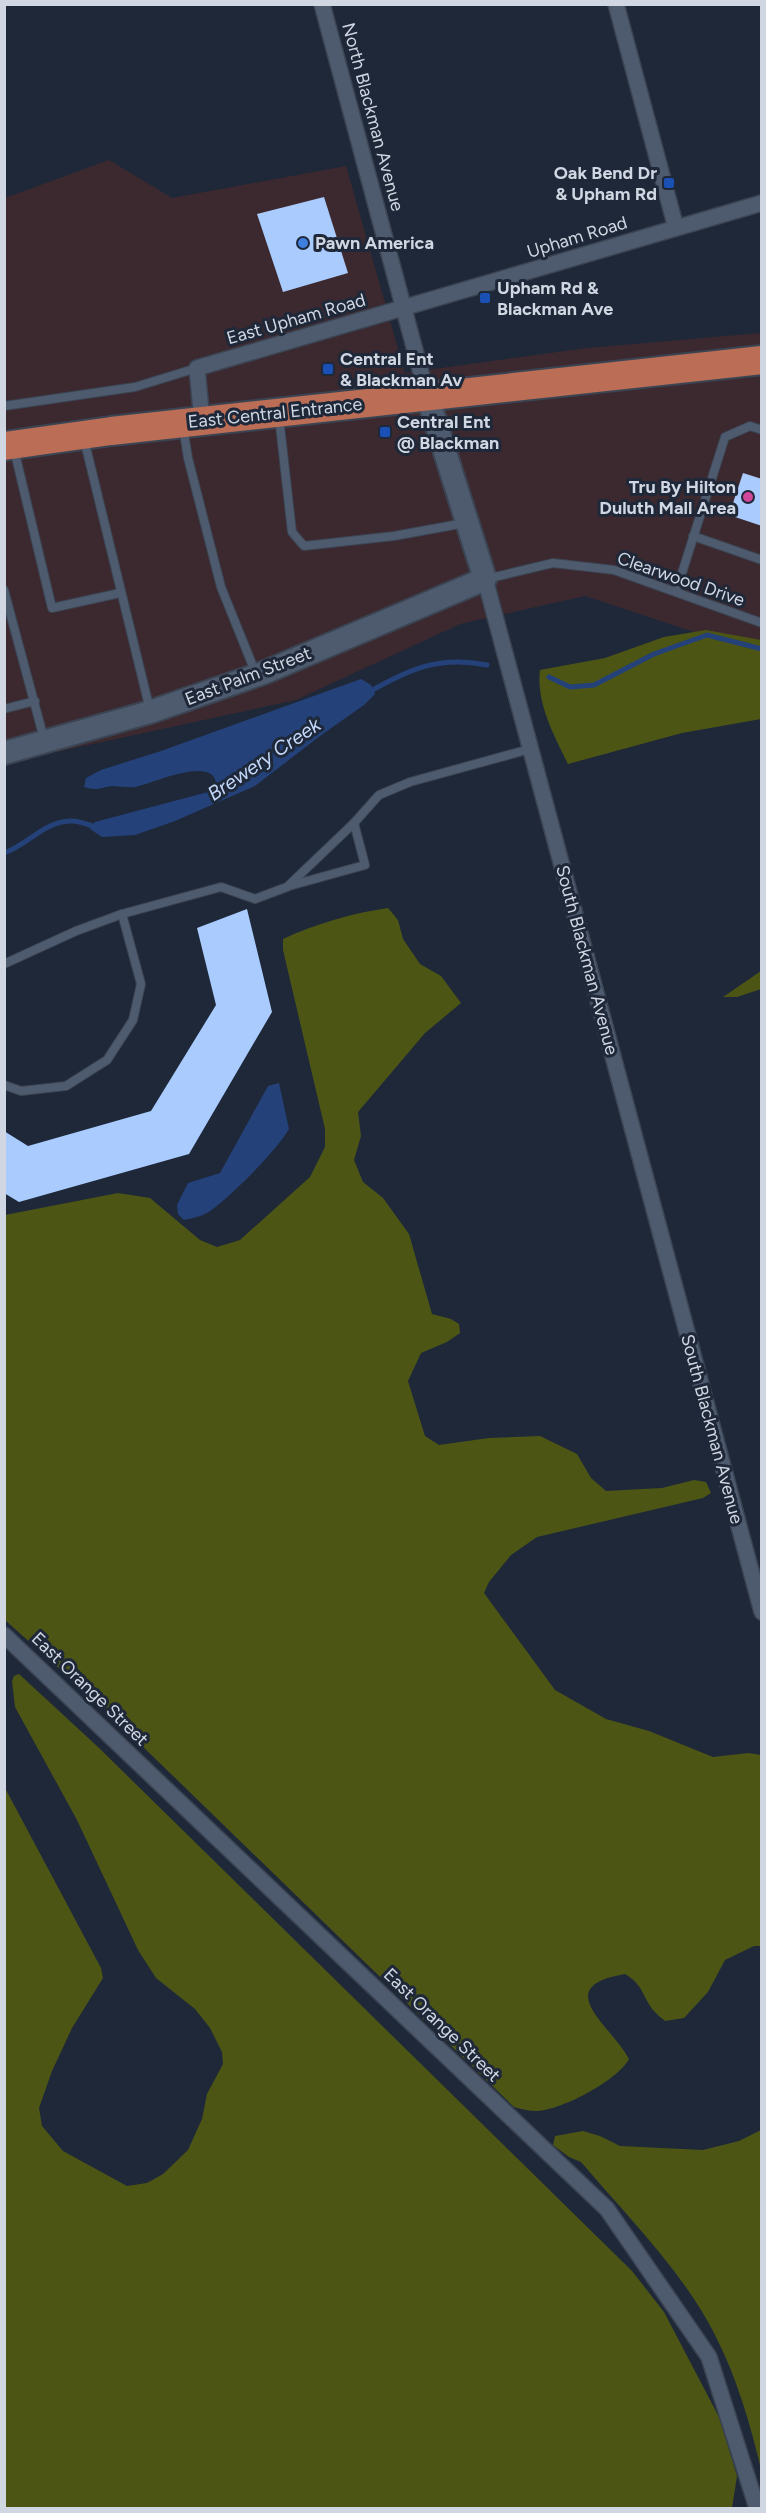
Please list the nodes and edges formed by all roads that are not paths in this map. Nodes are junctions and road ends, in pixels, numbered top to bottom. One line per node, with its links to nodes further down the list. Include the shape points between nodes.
1 (322, 4): 5 (street, North Blackman Avenue)
2 (616, 4): 4 (street)
3 (762, 203): 4 (street, Upham Road)
4 (676, 228): 5 (street, Upham Road)
5 (404, 309): 7 (street, East Upham Road); 8 (street, South Blackman Avenue)
6 (762, 360): 8 (highway, East Central Entrance)
7 (197, 368): 9 (lane, East Upham Road, via 135,387); 11 (street)
8 (427, 395): 10 (highway, East Central Entrance); 15 (street, South Blackman Avenue)
9 (4, 406)
10 (279, 412): 11 (highway, East Central Entrance); 15 (lane, via 292,532 304,546 394,536)
11 (192, 422): 13 (highway, East Central Entrance); 23 (lane, via 188,458 221,587)
12 (762, 430): 16 (lane, via 750,426 724,437)
13 (83, 435): 14 (highway, East Central Entrance); 21 (lane)
14 (9, 445): 21 (lane, via 52,608)
15 (467, 522): 18 (street, South Blackman Avenue)
16 (693, 536): 17 (lane); 20 (lane)
17 (762, 560)
18 (484, 579): 20 (lane, Clearwood Drive, via 553,563 614,570); 23 (street, East Palm Street); 28 (street, South Blackman Avenue)
19 (4, 590): 24 (lane)
20 (676, 592): 22 (lane, Clearwood Drive)
21 (120, 593): 26 (lane)
22 (762, 623)
23 (257, 675): 26 (street, East Palm Street)
24 (35, 701): 25 (lane); 27 (lane)
25 (4, 709)
26 (150, 712): 27 (street, East Palm Street)
27 (44, 742): 29 (street, East Palm Street)
28 (530, 749): 30 (lane, via 410,782 379,795); 35 (street, South Blackman Avenue)
29 (4, 753)
30 (354, 824): 31 (lane); 31 (lane, via 365,865)
31 (287, 887): 32 (lane, via 255,899 221,887)
32 (122, 914): 33 (lane); 34 (lane, via 141,984 133,1020 107,1060 66,1086 21,1091)
33 (4, 964)
34 (4, 1085)
35 (762, 1612)
36 (4, 1635): 37 (street, East Orange Street, via 607,2209 709,2357)
37 (757, 2508)

